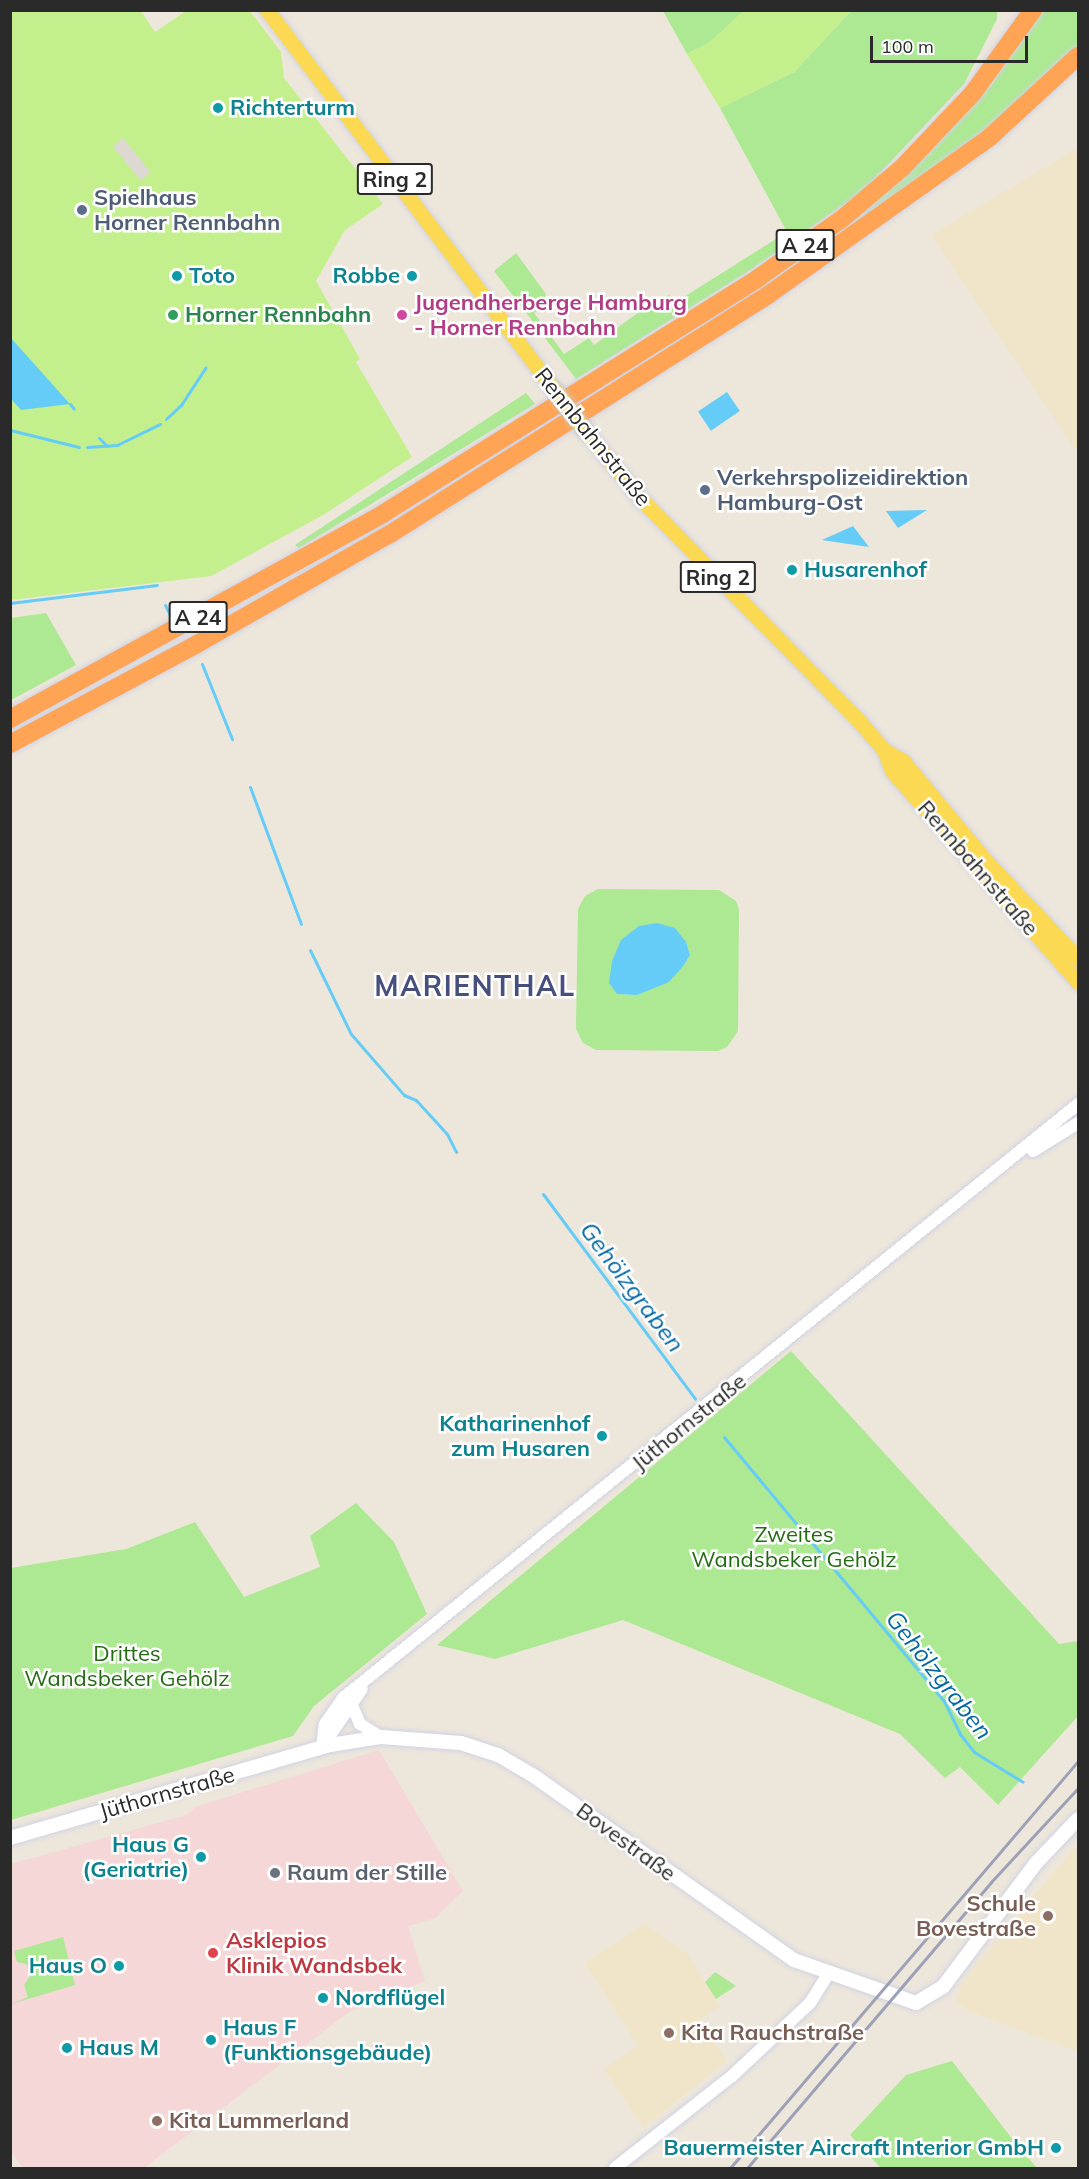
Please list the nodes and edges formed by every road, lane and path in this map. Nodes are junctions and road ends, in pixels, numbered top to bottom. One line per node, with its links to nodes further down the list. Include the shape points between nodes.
1 (267, 10): 6 (main road, Rennbahnstraße / Ring 2, bridge, via 640,498 803,662)
2 (1033, 10): 4 (highway, A 24, via 993,68 928,142 876,191 793,254 384,513)
3 (1078, 56): 5 (highway, A 24, via 990,136 768,296 390,534)
4 (10, 719)
5 (10, 744)
6 (884, 750): 7 (main road, Rennbahnstraße / Ring 2, via 903,761 987,862); 8 (main road, Rennbahnstraße / Ring 2, via 892,771)
7 (1078, 959)
8 (1078, 982)
9 (1078, 1104): 11 (street, Jüthornstraße)
10 (1078, 1123): 11 (street, Jüthornstraße)
11 (1008, 1164): 12 (street, Jüthornstraße)
12 (370, 1679): 13 (street, Jüthornstraße); 15 (street, Jüthornstraße, via 343,1698 329,1715)
13 (351, 1703): 14 (street, via 360,1724); 15 (street, Jüthornstraße)
14 (381, 1737): 15 (main road, Bovestraße); 18 (main road, Bovestraße, via 461,1743 513,1763 794,1960)
15 (322, 1747): 17 (main road, Jüthornstraße)
16 (1078, 1819): 18 (main road, Bovestraße, via 1037,1862 943,1987 916,2003)
17 (10, 1838)
18 (829, 1973): 19 (street, via 810,2003 732,2076)
19 (615, 2169)

